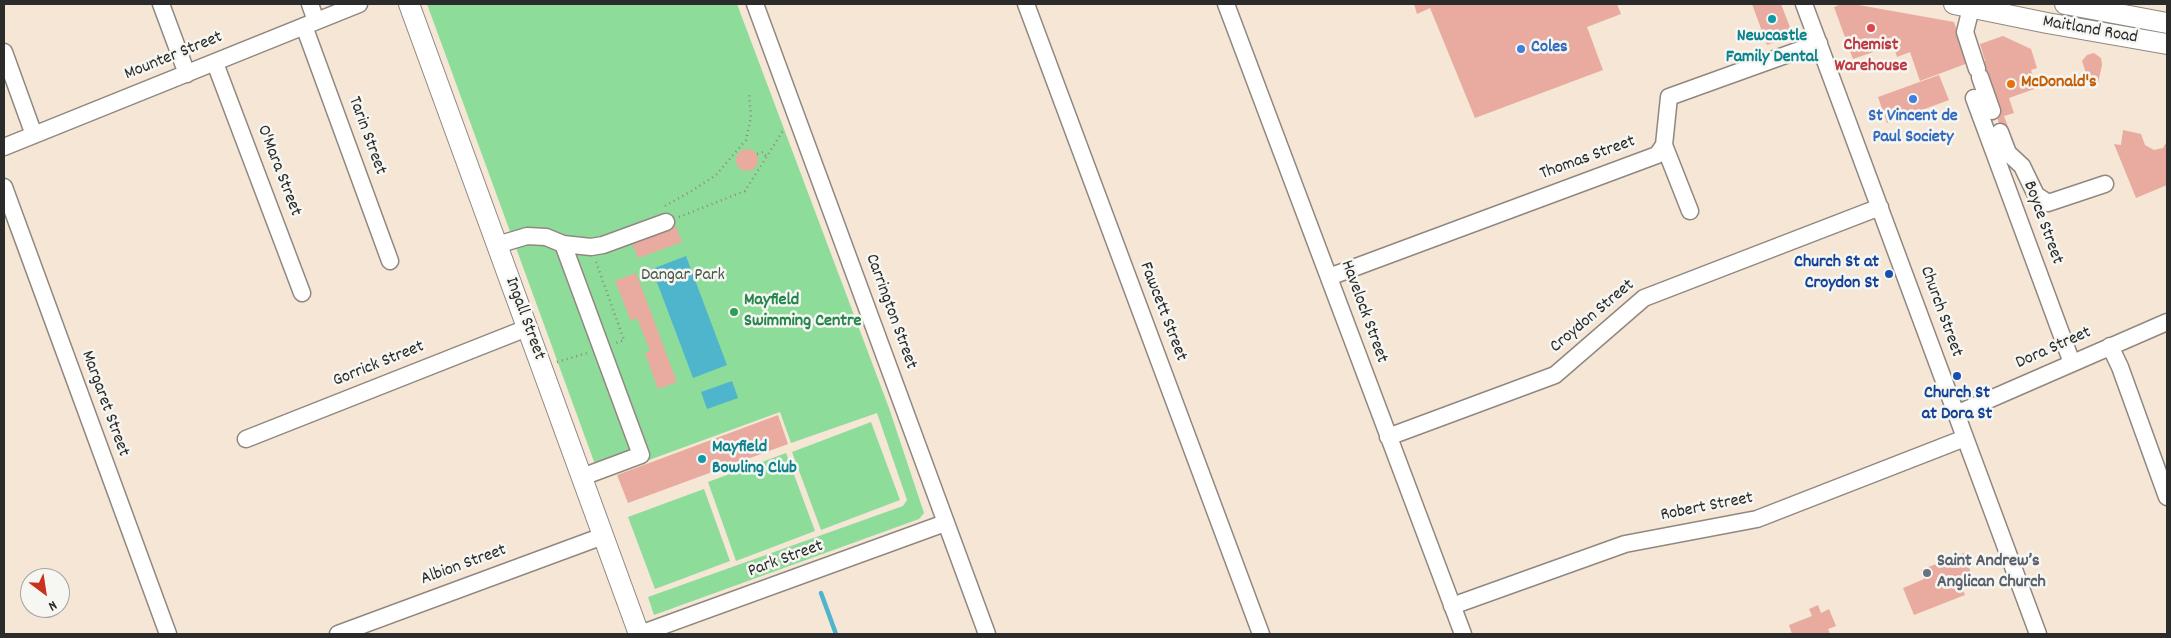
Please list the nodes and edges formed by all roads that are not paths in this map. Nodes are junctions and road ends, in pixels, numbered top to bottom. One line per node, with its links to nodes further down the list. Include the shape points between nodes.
1 (161, 4): 19 (street)
2 (310, 4): 12 (street, Tarin Street)
3 (359, 4): 12 (street, Mounter Street)
4 (408, 4): 30 (main road, Ingall Street)
5 (755, 4): 44 (street, Carrington Street)
6 (1026, 4): 51 (street, Fawcett Street)
7 (1226, 4): 32 (street, Havelock Street)
8 (1804, 4): 15 (street, Church Street)
9 (2065, 4): 11 (main road, Maitland Road)
10 (1962, 6): 14 (main road, Maitland Road); 24 (street, via 1965,32 1996,122 2012,158 2022,166 2036,195 2050,204)
11 (2122, 14): 13 (main road, Maitland Road); 14 (street)
12 (310, 23): 18 (street, Mounter Street); 31 (street, Tarin Street)
13 (2167, 23)
14 (2116, 36): 16 (main road, Maitland Road)
15 (1819, 43): 22 (street, via 1669,97); 26 (street, Church Street)
16 (2167, 44)
17 (4, 52): 21 (street)
18 (215, 63): 19 (street, Mounter Street); 33 (street, O'Mara Street)
19 (187, 74): 21 (street, Mounter Street)
20 (1974, 98): 37 (street, Boyce Street)
21 (34, 135): 23 (street, Mounter Street)
22 (1664, 145): 27 (street); 32 (street, Thomas Street, via 1657,154)
23 (4, 147)
24 (2105, 184)
25 (4, 187): 47 (street, Margaret Street)
26 (1880, 207): 38 (street, Church Street); 39 (street, Croydon Street, via 1644,298 1555,375)
27 (1690, 211)
28 (666, 222): 29 (street, via 603,245)
29 (563, 244): 30 (street, via 546,237 527,236); 42 (street, via 641,455)
30 (497, 246): 35 (main road, Ingall Street)
31 (390, 261)
32 (1329, 277): 39 (street, Havelock Street)
33 (302, 293)
34 (2167, 322): 36 (street, Dora Street)
35 (527, 328): 41 (street, Gorrick Street); 42 (main road, Ingall Street)
36 (2110, 346): 37 (street, Dora Street); 43 (street)
37 (2072, 363): 38 (street, Dora Street)
38 (1956, 414): 40 (street, Church Street)
39 (1388, 437): 46 (street, Havelock Street)
40 (1965, 438): 46 (street, Robert Street, via 1757,519 1625,544); 53 (street, Church Street)
41 (246, 439)
42 (582, 477): 45 (main road, Ingall Street)
43 (2167, 497)
44 (945, 523): 49 (street, Park Street); 50 (street, Carrington Street)
45 (604, 536): 48 (street, Albion Street); 49 (main road, Ingall Street)
46 (1452, 606): 52 (street, Havelock Street)
47 (168, 634)
48 (338, 634)
49 (640, 634)
50 (987, 634)
51 (1261, 634)
52 (1463, 634)
53 (2038, 634)

